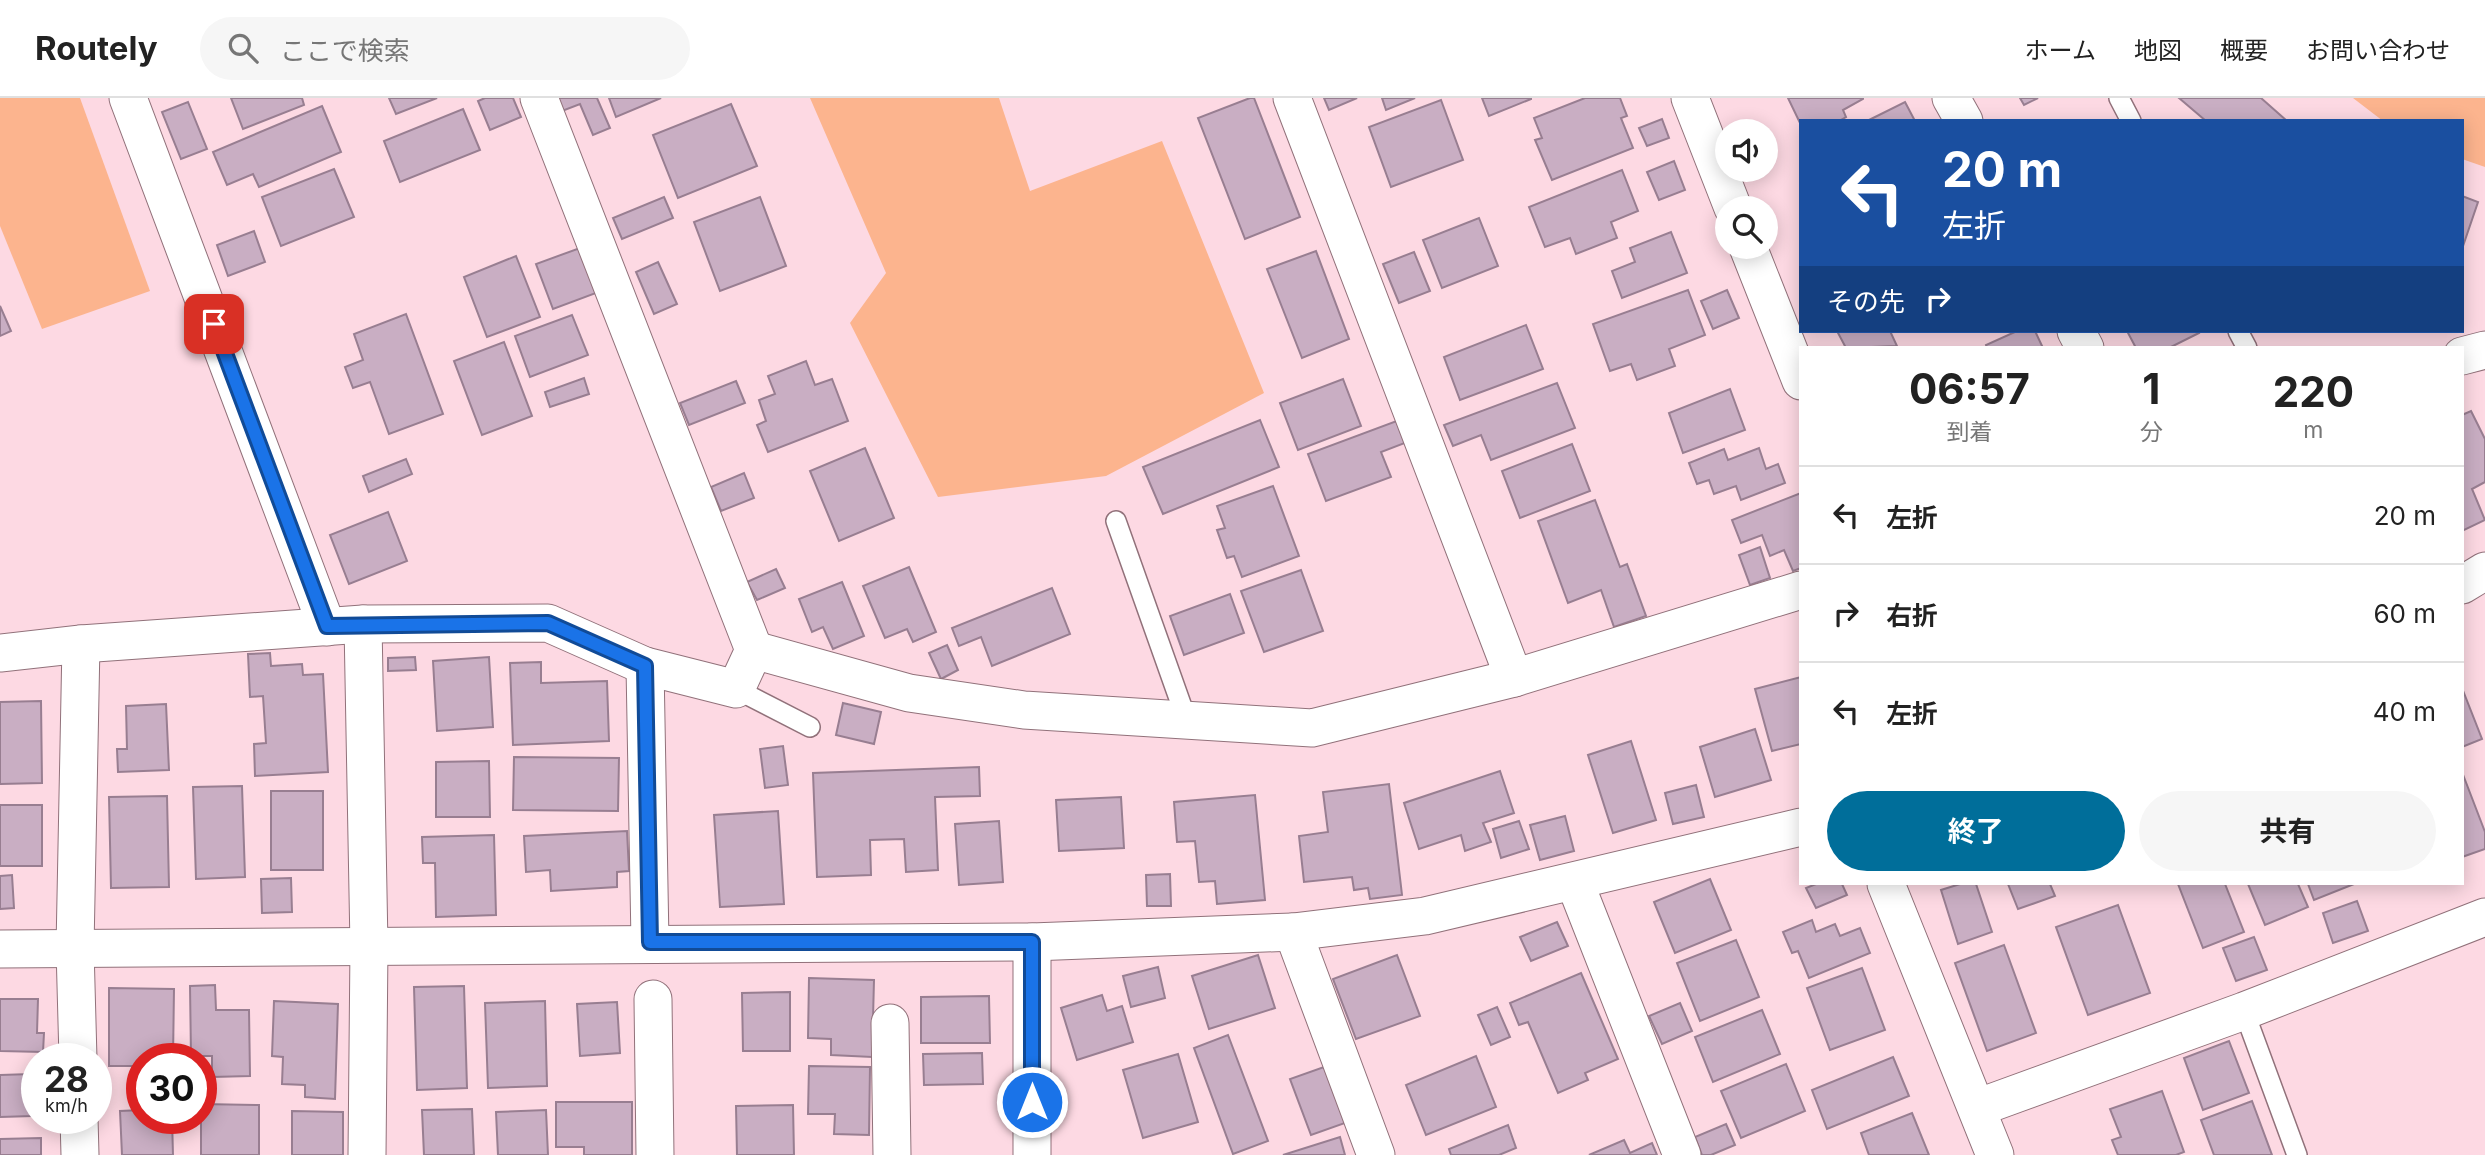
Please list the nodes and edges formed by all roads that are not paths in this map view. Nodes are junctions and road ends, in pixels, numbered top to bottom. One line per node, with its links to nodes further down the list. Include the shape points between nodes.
1 (128, 98): 17 (street)
2 (539, 98): 19 (street)
3 (1292, 98): 22 (street)
4 (1690, 98): 9 (street)
5 (1951, 98): 7 (street)
6 (2119, 98): 8 (lane)
7 (1963, 119)
8 (2130, 119)
9 (1728, 196)
10 (1753, 259): 11 (street)
11 (1799, 376)
12 (1116, 521): 24 (lane)
13 (2485, 571): 14 (street)
14 (2464, 584)
15 (1799, 591): 22 (street)
16 (363, 624): 17 (street); 21 (street, via 548,623); 33 (street)
17 (327, 626): 18 (street)
18 (80, 644): 20 (street); 34 (street)
19 (754, 650): 23 (street); 24 (street, via 909,693 1024,710)
20 (1, 651)
21 (645, 666): 23 (street); 31 (street)
22 (1514, 678): 24 (street, via 1312,727)
23 (736, 689): 25 (lane)
24 (1187, 721)
25 (810, 727)
26 (1799, 827): 27 (street)
27 (1575, 883): 30 (street, via 1425,916); 48 (street)
28 (1886, 885): 40 (street)
29 (2485, 917): 37 (street)
30 (1293, 932): 32 (street); 47 (street)
31 (650, 942): 32 (street); 33 (street)
32 (1032, 942): 46 (street)
33 (369, 946): 34 (street); 43 (street)
34 (75, 948): 35 (street); 39 (street)
35 (0, 949)
36 (653, 999): 44 (street)
37 (2244, 1011): 40 (street); 50 (lane)
38 (890, 1023): 45 (street)
39 (78, 1043)
40 (1977, 1108): 49 (street)
41 (79, 1134): 42 (street)
42 (80, 1155)
43 (367, 1155)
44 (655, 1155)
45 (892, 1155)
46 (1032, 1155)
47 (1377, 1155)
48 (1682, 1155)
49 (1995, 1155)
50 (2297, 1155)

